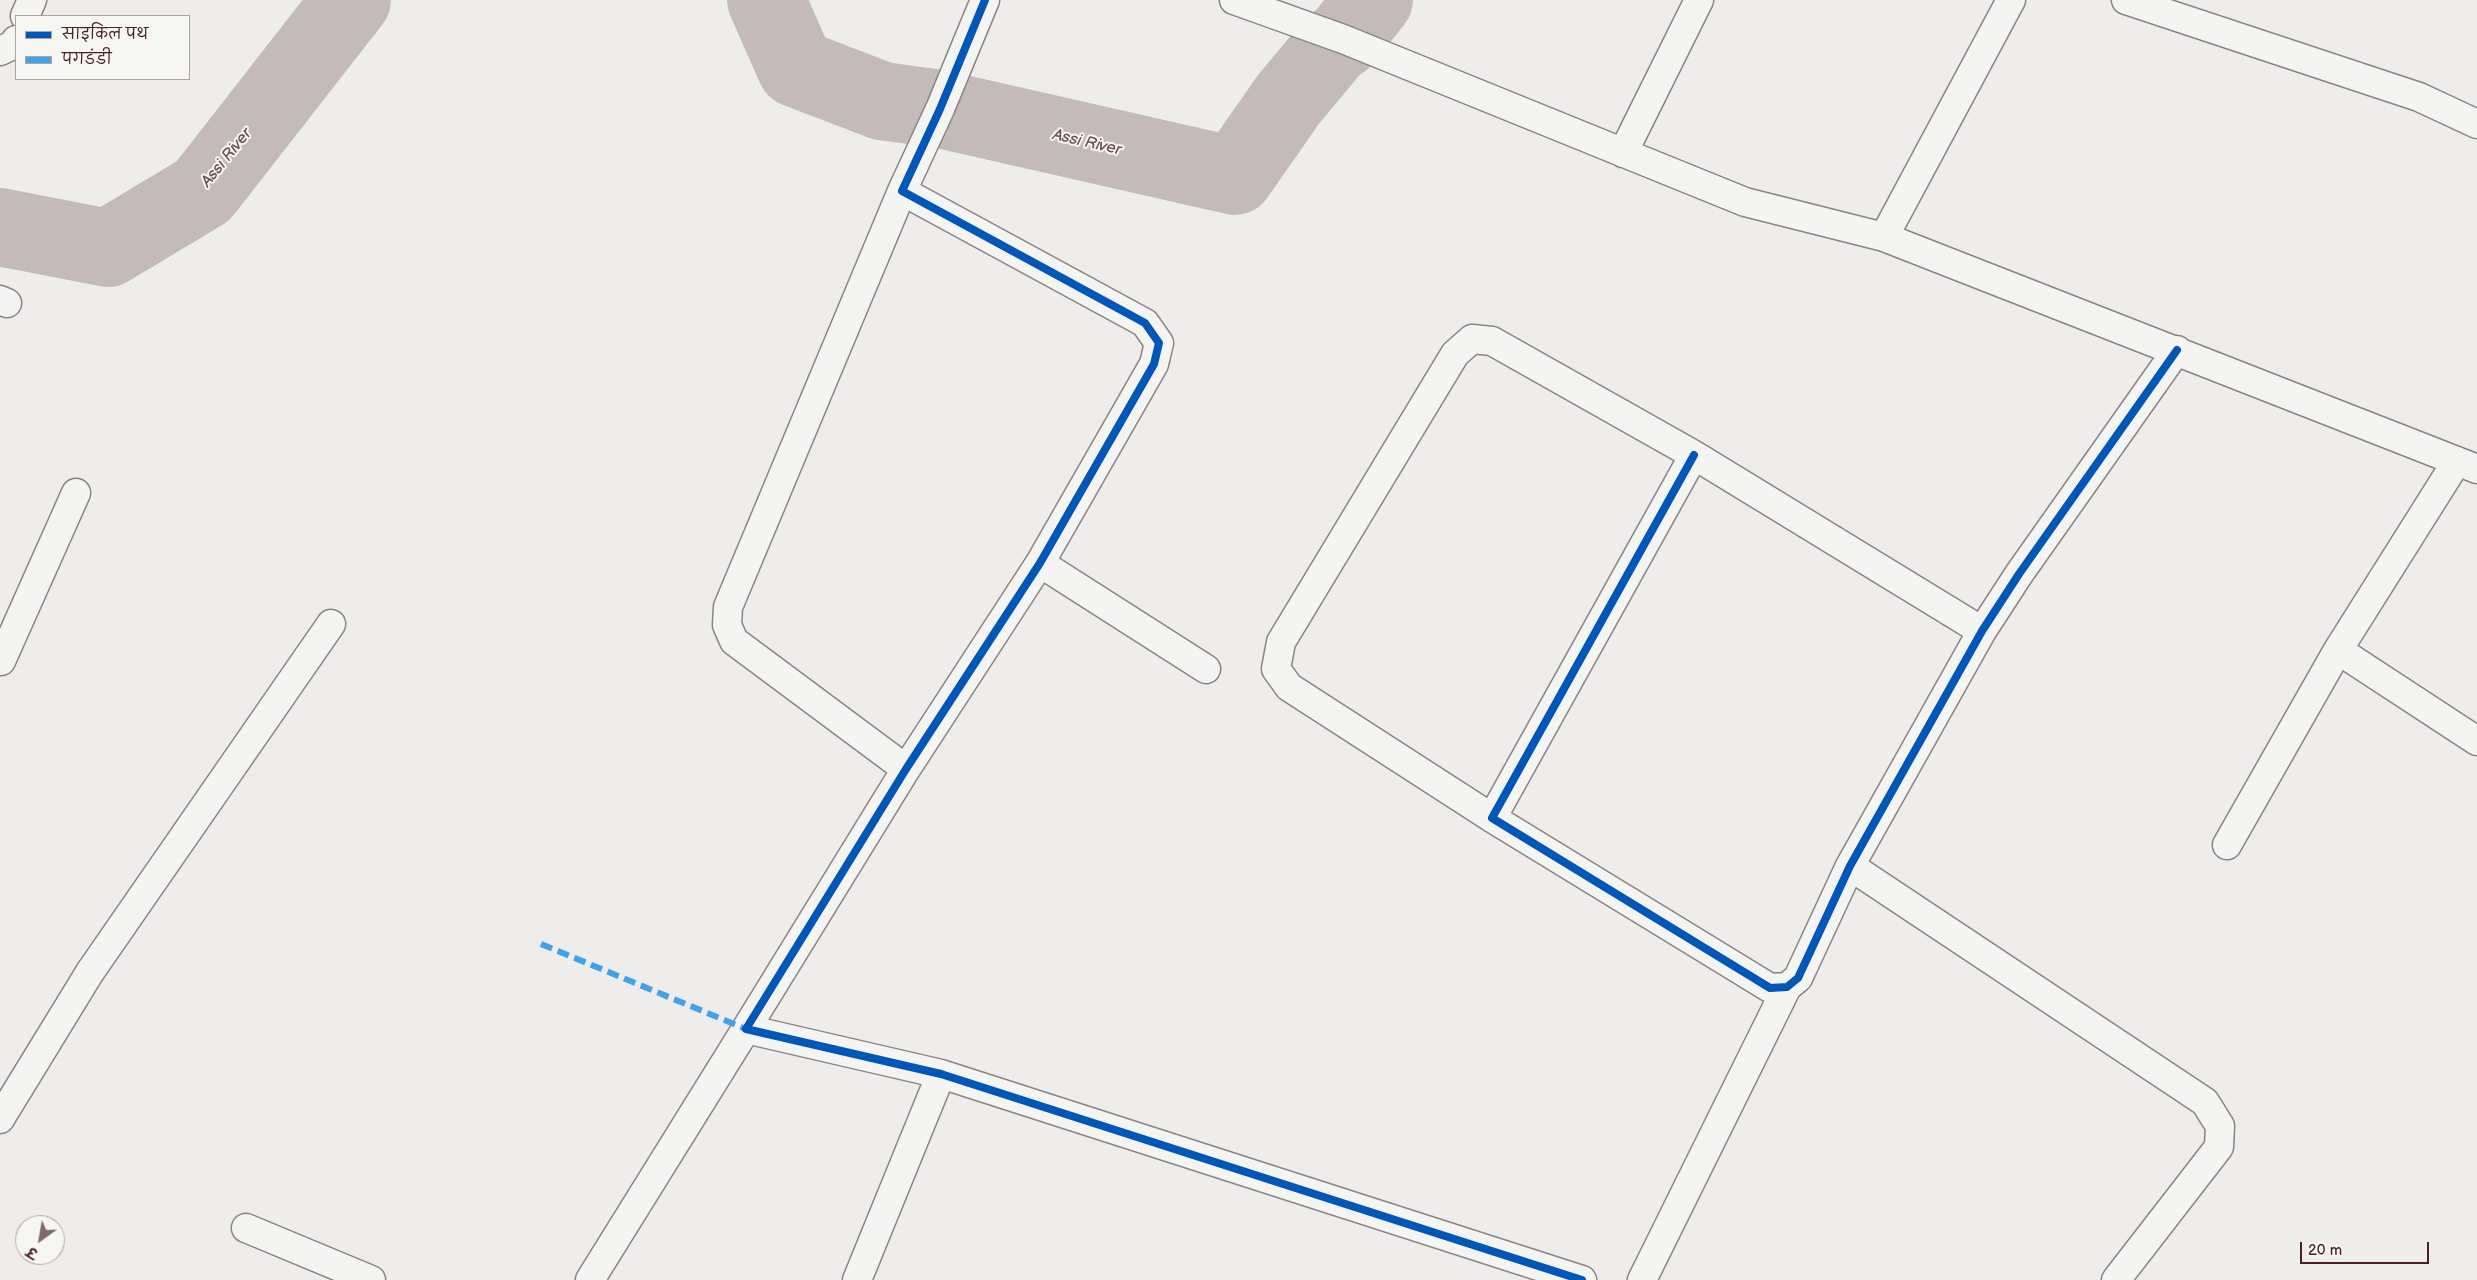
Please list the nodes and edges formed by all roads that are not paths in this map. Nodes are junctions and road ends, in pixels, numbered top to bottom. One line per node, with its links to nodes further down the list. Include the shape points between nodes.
1 (32, 0): 7 (street)
2 (985, 0): 12 (street)
3 (1234, 0): 11 (street, via 1343,39)
4 (1699, 0): 11 (street)
5 (2011, 0): 13 (street)
6 (2126, 0): 10 (street, via 2419,97)
7 (25, 15)
8 (15, 44): 9 (street)
9 (0, 51)
10 (2477, 124)
11 (1622, 153): 13 (street, via 1745,202)
12 (902, 191): 18 (street, via 1146,323 1159,343 1154,364); 25 (street, via 728,607 727,625 734,641)
13 (1884, 237): 14 (street)
14 (2176, 350): 16 (street); 20 (street)
15 (1694, 455): 20 (street); 26 (street); 26 (street, via 1492,341 1472,339 1455,354 1281,642 1276,669 1290,687)
16 (2467, 465): 21 (street)
17 (76, 493): 22 (street)
18 (1040, 563): 23 (street); 25 (street)
19 (331, 624): 32 (street, via 90,972)
20 (1982, 631): 28 (street)
21 (2338, 650): 24 (street); 27 (street)
22 (0, 662)
23 (1206, 669)
24 (2477, 741)
25 (906, 769): 30 (street)
26 (1492, 818): 29 (street, via 1770,988)
27 (2227, 845)
28 (1850, 866): 29 (street, via 1798,978); 39 (street, via 2205,1102 2220,1126 2219,1146)
29 (1787, 987): 38 (street)
30 (746, 1029): 31 (street); 35 (street)
31 (941, 1074): 36 (street); 37 (street)
32 (0, 1119)
33 (246, 1228): 34 (street)
34 (371, 1280)
35 (590, 1280)
36 (858, 1280)
37 (1582, 1280)
38 (1642, 1280)
39 (2116, 1280)

